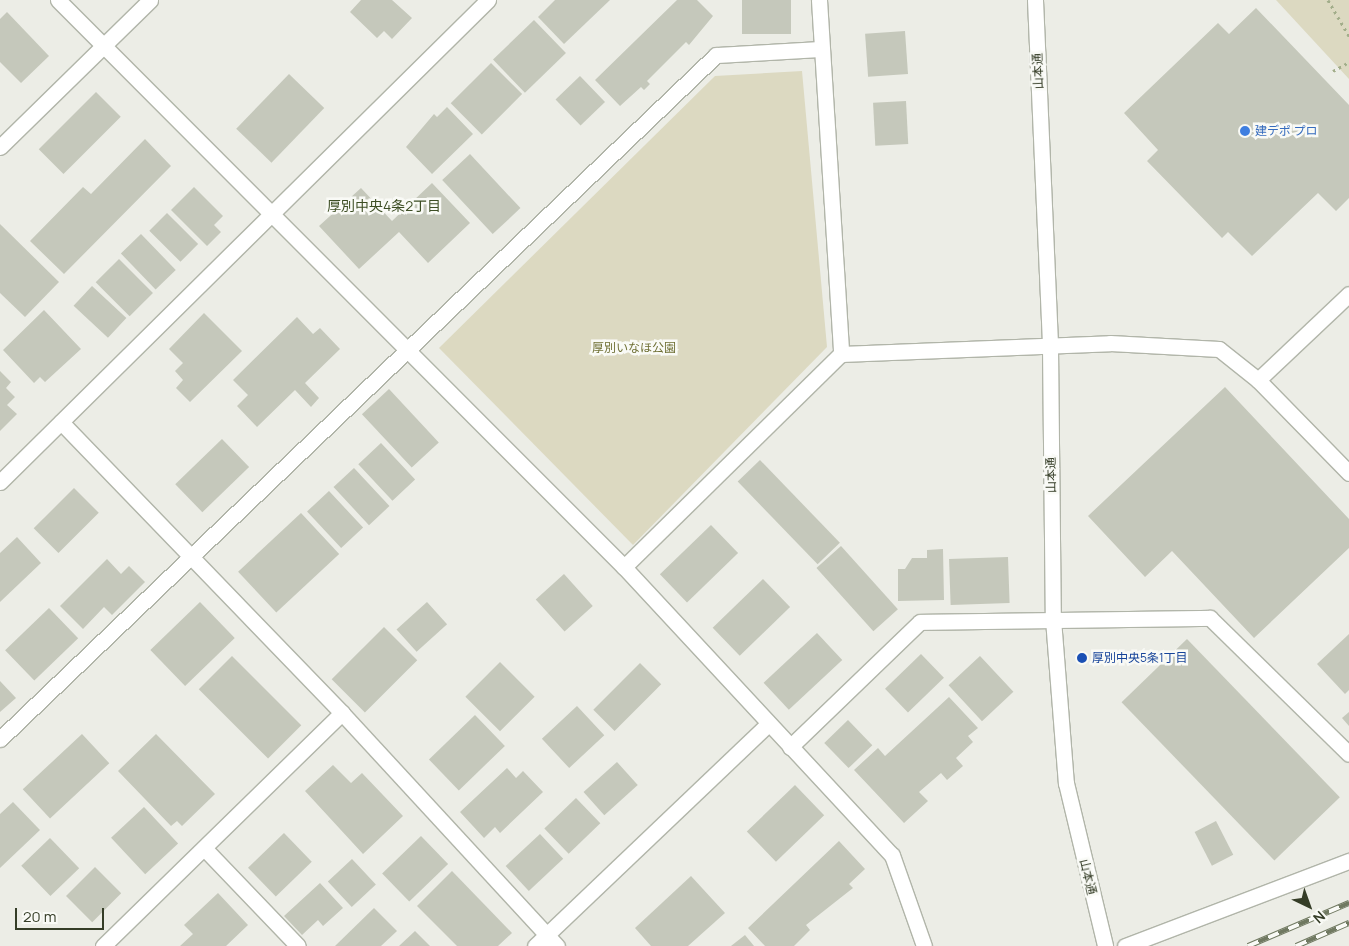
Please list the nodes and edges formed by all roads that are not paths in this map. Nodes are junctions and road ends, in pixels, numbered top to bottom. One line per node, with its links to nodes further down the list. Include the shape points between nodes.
1 (58, 0): 6 (street)
2 (150, 0): 6 (street)
3 (488, 0): 9 (street)
4 (819, 0): 7 (street)
5 (1035, 0): 11 (street, 山本通)
6 (102, 46): 8 (street); 9 (street)
7 (821, 49): 12 (street, via 716,55); 13 (street)
8 (0, 147)
9 (272, 214): 12 (street); 15 (street)
10 (1349, 294): 14 (street)
11 (1050, 347): 13 (street); 14 (street, via 1110,343 1219,349); 20 (street, 山本通)
12 (410, 350): 18 (street); 19 (street)
13 (842, 354): 19 (street)
14 (1258, 380): 16 (street)
15 (61, 422): 17 (street); 18 (street)
16 (1349, 473)
17 (0, 482)
18 (191, 555): 21 (street); 23 (street)
19 (624, 567): 22 (street)
20 (1053, 619): 24 (street, via 920,622); 25 (street, via 1210,618); 33 (street, 山本通, via 1066,783)
21 (342, 713): 26 (street); 28 (street)
22 (768, 724): 24 (street); 28 (street)
23 (0, 739)
24 (790, 747): 32 (street, via 892,855)
25 (1349, 754)
26 (204, 849): 29 (street); 30 (street)
27 (1349, 861): 34 (street)
28 (552, 941): 31 (street)
29 (103, 946)
30 (298, 946)
31 (535, 946)
32 (924, 946)
33 (1105, 946)
34 (1125, 946)

